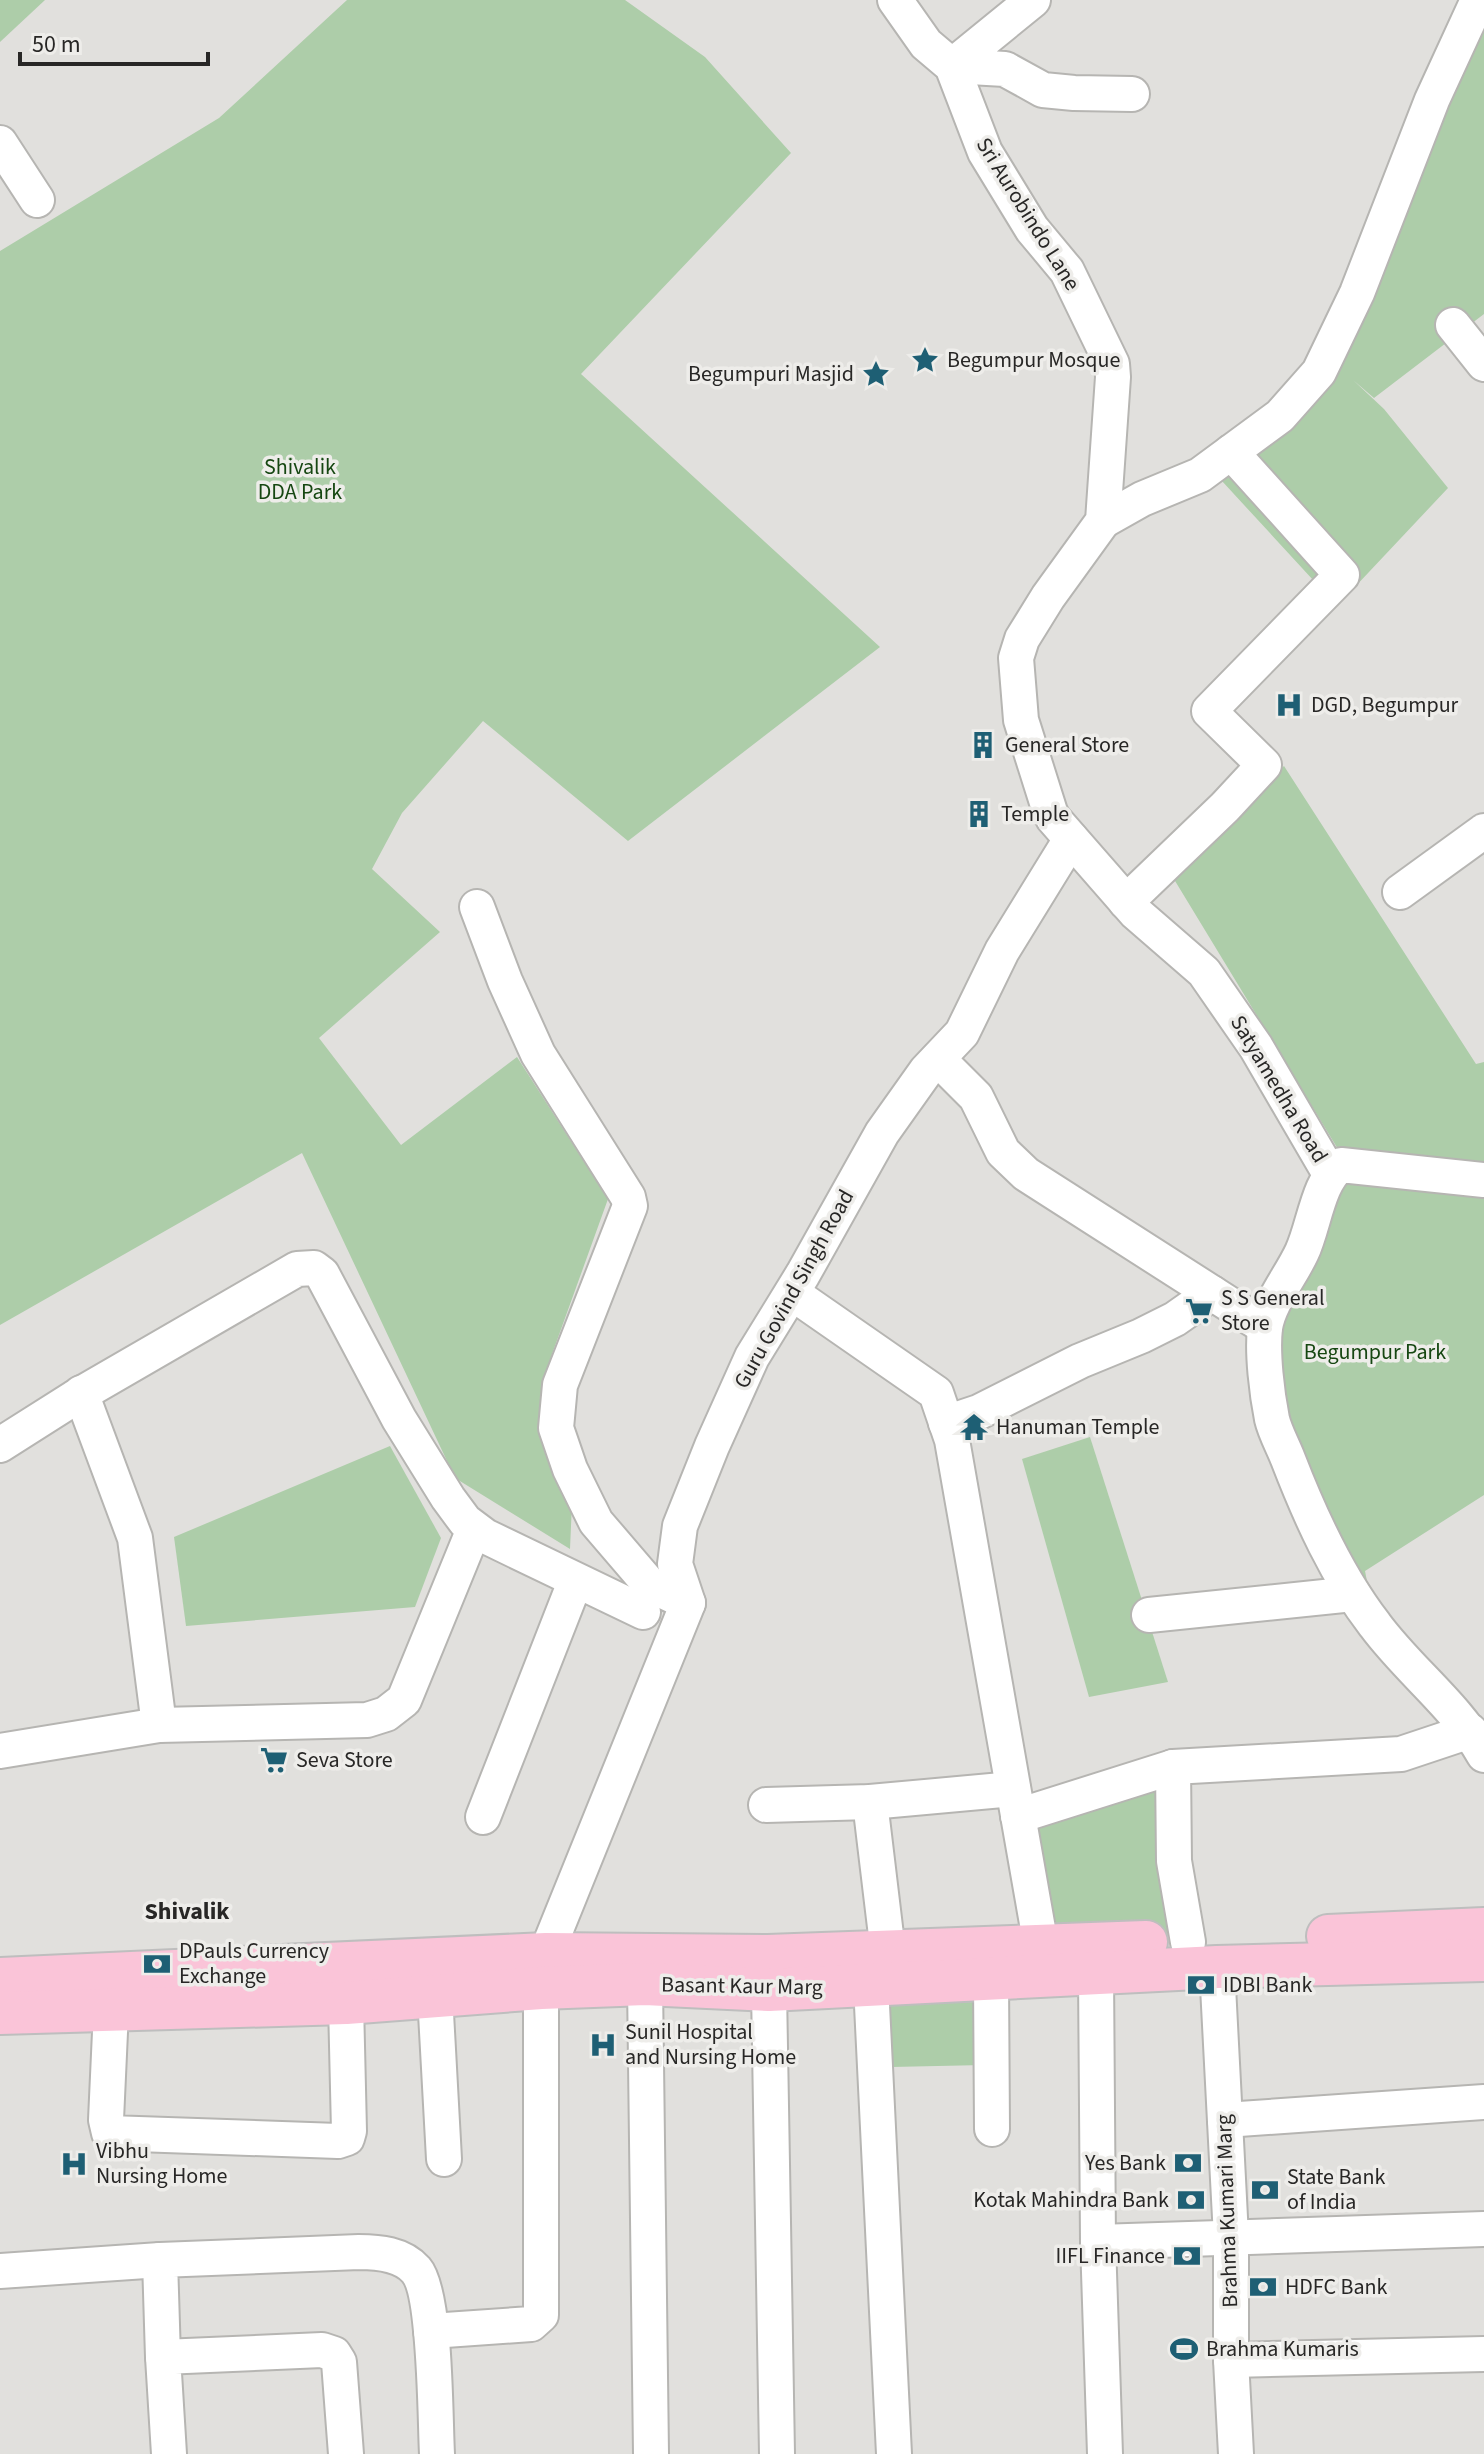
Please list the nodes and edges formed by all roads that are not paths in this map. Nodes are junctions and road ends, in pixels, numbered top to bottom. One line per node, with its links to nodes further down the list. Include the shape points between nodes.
1 (895, 0): 4 (street, Sri Aurobindo Lane, via 926,44)
2 (1033, 0): 4 (street)
3 (1478, 0): 10 (street, via 1319,372 1280,416)
4 (952, 66): 5 (street, via 1005,69 1043,90); 11 (street, Sri Aurobindo Lane, via 985,152 1032,229 1067,271 1112,364)
5 (1132, 94)
6 (0, 143): 7 (street)
7 (37, 200)
8 (1453, 325): 9 (street)
9 (1484, 364)
10 (1231, 452): 11 (street, via 1200,475); 15 (street, via 1342,575 1209,711 1264,765)
11 (1103, 521): 13 (street, via 1048,597 1016,658 1021,720 1050,813)
12 (1484, 831): 14 (street)
13 (1071, 839): 15 (street, Satyamedha Road); 17 (street, Guru Govind Singh Road, via 1002,951 962,1033)
14 (1400, 892)
15 (1126, 902): 18 (street, Satyamedha Road, via 1204,972 1256,1047)
16 (477, 907): 29 (street, via 538,1054 630,1206 560,1385 556,1428 596,1522 650,1585)
17 (938, 1059): 20 (street, Guru Govind Singh Road, via 882,1133); 21 (street, via 983,1106 1003,1152 1026,1174)
18 (1330, 1174): 19 (street, via 1341,1165); 22 (street, Satyamedha Road, via 1303,1250)
19 (1484, 1180)
20 (792, 1293): 24 (street, via 936,1393); 29 (street, Guru Govind Singh Road, via 741,1381 680,1526 675,1564)
21 (1212, 1293): 22 (street); 24 (street, via 1141,1336)
22 (1265, 1327): 28 (street, Satyamedha Road, via 1273,1420 1304,1501)
23 (81, 1393): 25 (street); 26 (street, via 297,1269 314,1268 322,1274 399,1419 448,1498); 32 (street, via 135,1538)
24 (946, 1423): 37 (street)
25 (0, 1445)
26 (474, 1529): 27 (street); 32 (street, via 404,1700 393,1710 367,1720)
27 (575, 1582): 30 (street); 39 (street)
28 (1353, 1594): 31 (street); 33 (street, Satyamedha Road)
29 (688, 1603): 45 (street)
30 (643, 1612)
31 (1149, 1615)
32 (159, 1725): 34 (street)
33 (1477, 1743): 35 (street, via 1401,1754)
34 (0, 1751)
35 (1173, 1767): 37 (street); 42 (street, Brahma Kumari Marg, via 1174,1861)
36 (870, 1802): 37 (street); 38 (street); 44 (street)
37 (1016, 1802): 41 (street)
38 (766, 1805)
39 (483, 1817)
40 (1484, 1929): 42 (main road, Basant Kaur Marg)
41 (1041, 1946): 42 (main road, Basant Kaur Marg); 44 (main road, Basant Kaur Marg)
42 (1203, 1954): 43 (main road, Basant Kaur Marg); 46 (main road, Basant Kaur Marg); 56 (street, Brahma Kumari Marg)
43 (1484, 1960)
44 (880, 1968): 45 (main road, Basant Kaur Marg, via 768,1956); 48 (main road, Basant Kaur Marg); 50 (main road, Basant Kaur Marg); 73 (street)
45 (544, 1971): 47 (main road, Basant Kaur Marg); 49 (main road, Basant Kaur Marg); 51 (main road, Basant Kaur Marg); 64 (street, via 541,2315 531,2324)
46 (1096, 1973): 48 (main road, Basant Kaur Marg); 61 (street)
47 (0, 1979)
48 (991, 1979): 57 (street)
49 (645, 1984): 50 (main road, Basant Kaur Marg); 71 (street)
50 (769, 1990): 72 (street)
51 (435, 1995): 52 (main road, Basant Kaur Marg); 58 (street)
52 (346, 2003): 53 (main road, Basant Kaur Marg); 53 (street, via 349,2131 338,2141 109,2133)
53 (111, 2010): 54 (main road, Basant Kaur Marg)
54 (0, 2013)
55 (1484, 2102): 56 (street)
56 (1225, 2120): 60 (street, Brahma Kumari Marg)
57 (992, 2129)
58 (444, 2159)
59 (1484, 2229): 60 (street)
60 (1231, 2237): 61 (street); 67 (street, Brahma Kumari Marg)
61 (1098, 2242): 74 (street)
62 (160, 2260): 63 (street); 64 (street, via 359,2252 394,2256 421,2277); 66 (street)
63 (0, 2271)
64 (431, 2331): 70 (street)
65 (1484, 2354): 67 (street)
66 (163, 2357): 68 (street); 69 (street, via 330,2352 339,2362)
67 (1231, 2360): 75 (street, Brahma Kumari Marg)
68 (169, 2454)
69 (346, 2454)
70 (437, 2454)
71 (651, 2454)
72 (777, 2454)
73 (894, 2454)
74 (1105, 2454)
75 (1236, 2454)

